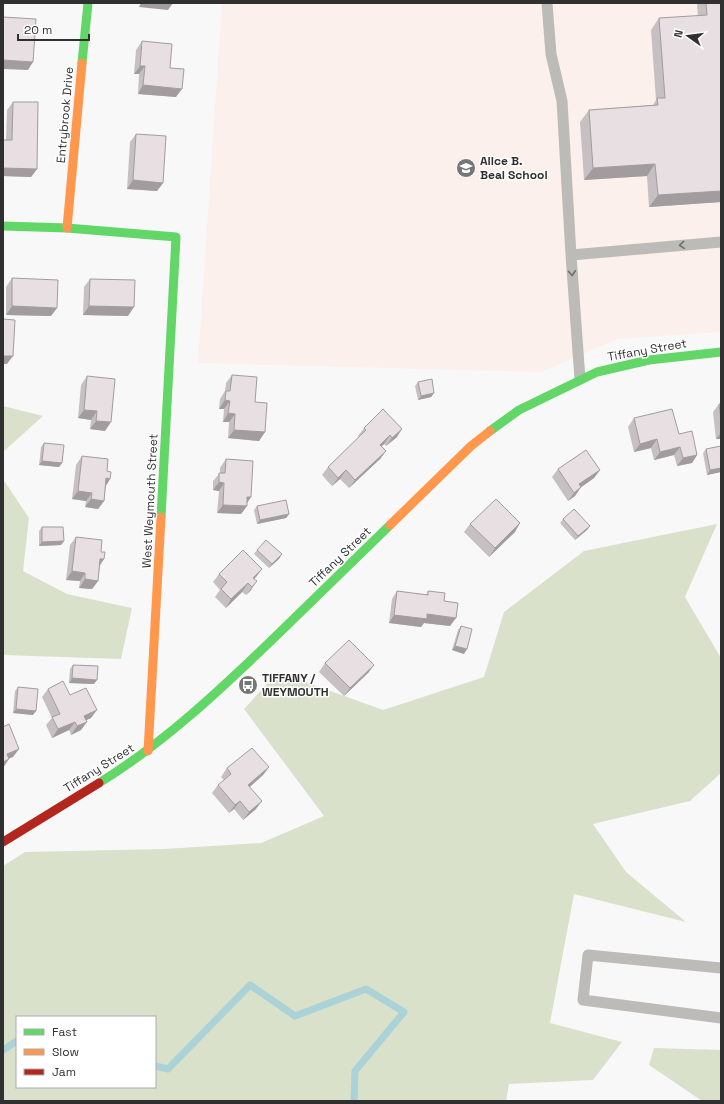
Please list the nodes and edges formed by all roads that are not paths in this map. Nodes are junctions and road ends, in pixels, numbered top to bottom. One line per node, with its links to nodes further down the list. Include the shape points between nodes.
1 (88, 3): 4 (street, Entrybrook Drive)
2 (546, 3): 6 (lane, via 551,54 562,101)
3 (3, 226): 4 (street)
4 (67, 228): 9 (street, West Weymouth Street, via 176,237)
5 (721, 242): 6 (lane, one-way to 6)
6 (571, 255): 8 (lane, one-way to 8)
7 (721, 352): 8 (street, Tiffany Street, via 628,364)
8 (580, 379): 9 (street, Tiffany Street, via 504,419 471,446 220,690)
9 (148, 751): 10 (street, Tiffany Street, via 111,777)
10 (3, 842)
11 (721, 968): 12 (lane, via 588,955 583,1000)
12 (721, 1018)

